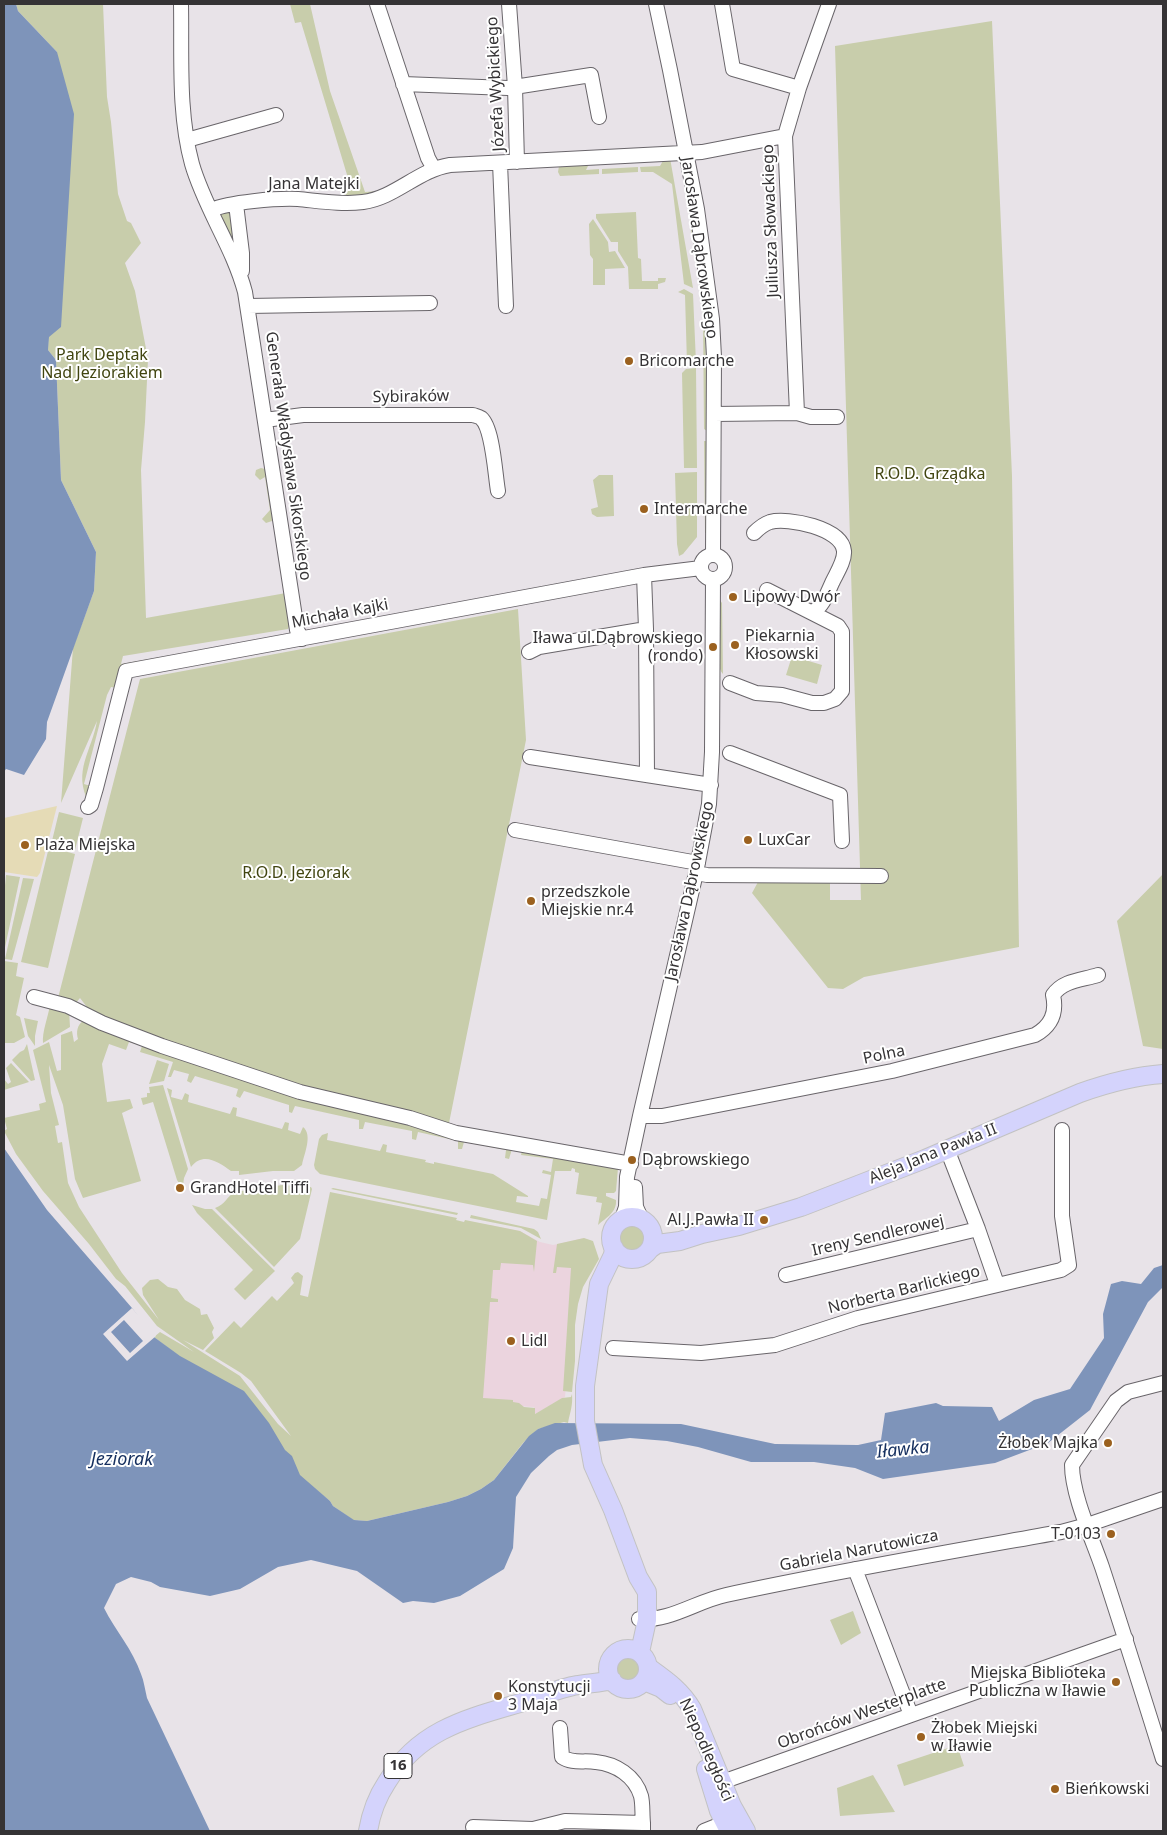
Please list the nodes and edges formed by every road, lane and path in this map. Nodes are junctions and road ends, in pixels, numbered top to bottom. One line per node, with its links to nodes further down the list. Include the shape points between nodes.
1 (181, 4): 13 (street, Generała Władysława Sikorskiego, via 182,100)
2 (377, 4): 7 (street)
3 (509, 4): 8 (street, Józefa Wybickiego)
4 (656, 4): 14 (street, Jarosława Dąbrowskiego)
5 (722, 4): 9 (street, via 733,69)
6 (829, 4): 9 (street, Juliusza Słowackiego)
7 (403, 84): 8 (street); 17 (street)
8 (515, 87): 11 (street, via 591,75); 16 (street, Józefa Wybickiego)
9 (799, 88): 12 (street, Juliusza Słowackiego)
10 (276, 115): 13 (street)
11 (599, 116)
12 (785, 136): 14 (street, Jana Matejki); 24 (street, Juliusza Słowackiego)
13 (187, 140): 19 (street, Generała Władysława Sikorskiego, via 192,165)
14 (686, 153): 16 (street, Jana Matejki); 25 (street, Jarosława Dąbrowskiego, via 700,226 712,319)
15 (500, 162): 16 (street, Jana Matejki); 17 (street, Jana Matejki); 23 (street)
16 (518, 162)
17 (434, 169): 18 (street, Jana Matejki, via 390,193 362,202 295,199)
18 (236, 204): 19 (street, Jana Matejki); 20 (street, Generała Władysława Sikorskiego)
19 (211, 210): 20 (street, Generała Władysława Sikorskiego)
20 (242, 277): 22 (street, Generała Władysława Sikorskiego)
21 (430, 303): 22 (street)
22 (248, 306): 27 (street, Generała Władysława Sikorskiego)
23 (506, 306)
24 (797, 413): 25 (street); 26 (street, via 811,417)
25 (714, 414): 30 (street, Jarosława Dąbrowskiego)
26 (837, 417)
27 (266, 420): 28 (street, Sybiraków, via 303,416 473,415 486,425 489,434); 37 (street, Generała Władysława Sikorskiego, via 297,630)
28 (498, 491)
29 (754, 533): 35 (street, via 768,522 795,521 806,523 839,540 844,552 841,564 822,604)
30 (713, 555): 31 (street, via 704,558); 33 (street, via 721,558 725,566 723,574)
31 (701, 568): 32 (street, Michała Kajki); 33 (street, via 704,576)
32 (644, 575): 36 (street); 37 (street, Michała Kajki)
33 (713, 579): 43 (street, Jarosława Dąbrowskiego)
34 (767, 590): 35 (street)
35 (813, 612): 39 (street, via 834,623 842,632 842,691 835,699 824,704 812,703 782,694 756,693)
36 (646, 630): 38 (street, via 539,647); 42 (street)
37 (302, 639): 44 (street, Michała Kajki, via 126,671 96,788)
38 (529, 652)
39 (730, 683)
40 (730, 752): 46 (street, via 840,795)
41 (530, 757): 42 (street)
42 (646, 775): 43 (street)
43 (711, 785): 47 (street, Jarosława Dąbrowskiego)
44 (88, 807)
45 (515, 830): 47 (street)
46 (842, 841)
47 (697, 868): 48 (street, via 707,875); 52 (street, Jarosława Dąbrowskiego)
48 (881, 876)
49 (1098, 975): 52 (street, Polna, via 1068,983 1056,991 1050,1023 1035,1035 892,1071 662,1116)
50 (34, 997): 55 (street, via 68,1006 162,1046 300,1092 410,1118 456,1133)
51 (1163, 1074): 54 (main road, Aleja Jana Pawła II, via 1140,1076 1080,1092)
52 (640, 1116): 55 (street, Jarosława Dąbrowskiego)
53 (1062, 1130): 64 (street, Norberta Barlickiego, via 1062,1216 1069,1265 1061,1270)
54 (947, 1149): 58 (street); 59 (main road, Aleja Jana Pawła II, via 801,1207)
55 (631, 1166): 56 (street, Jarosława Dąbrowskiego); 57 (street, Jarosława Dąbrowskiego, via 636,1207)
56 (622, 1220): 57 (main road, via 632,1217); 60 (main road, via 612,1231)
57 (646, 1225): 59 (main road, Aleja Jana Pawła II, via 657,1232); 61 (main road, via 653,1236)
58 (978, 1229): 63 (street, Ireny Sendlerowej); 64 (street)
59 (702, 1234): 61 (main road, Aleja Jana Pawła II, via 657,1244)
60 (614, 1248): 62 (main road); 65 (main road, via 599,1284)
61 (650, 1249): 62 (main road, via 640,1257)
62 (628, 1258): 65 (main road, via 617,1266)
63 (786, 1275)
64 (997, 1284): 66 (street, Norberta Barlickiego, via 858,1318 775,1345 701,1353)
65 (598, 1297): 71 (main road, via 587,1369 585,1410 590,1452 638,1577 647,1592)
66 (613, 1348)
67 (1163, 1383): 69 (street, via 1128,1392 1116,1401 1072,1465)
68 (1163, 1500): 69 (street, Gabriela Narutowicza)
69 (1088, 1525): 70 (street, Gabriela Narutowicza); 72 (street)
70 (855, 1569): 71 (street, Gabriela Narutowicza, via 723,1595 665,1616); 75 (street)
71 (643, 1619): 73 (main road)
72 (1126, 1639): 75 (street, Obrońców Westerplatte); 77 (street)
73 (640, 1662): 74 (main road, via 621,1650 610,1661); 74 (main road, 16, via 638,1686 624,1688 617,1685); 78 (main road, Niepodległości, via 685,1697); 79 (main road, Niepodległości, via 682,1711 715,1800)
74 (610, 1674): 82 (main road, 16, via 456,1724 422,1742 400,1763 384,1786 372,1812)
75 (911, 1715): 78 (street, Obrońców Westerplatte)
76 (560, 1728): 81 (street, via 562,1757 568,1761 597,1762 621,1769 633,1780 641,1796)
77 (1163, 1759)
78 (722, 1782): 79 (main road, Niepodległości)
79 (734, 1826): 83 (street, Niepodległości)
80 (473, 1827): 81 (street, via 533,1829 565,1821)
81 (643, 1827)
82 (368, 1831)
83 (704, 1831)

